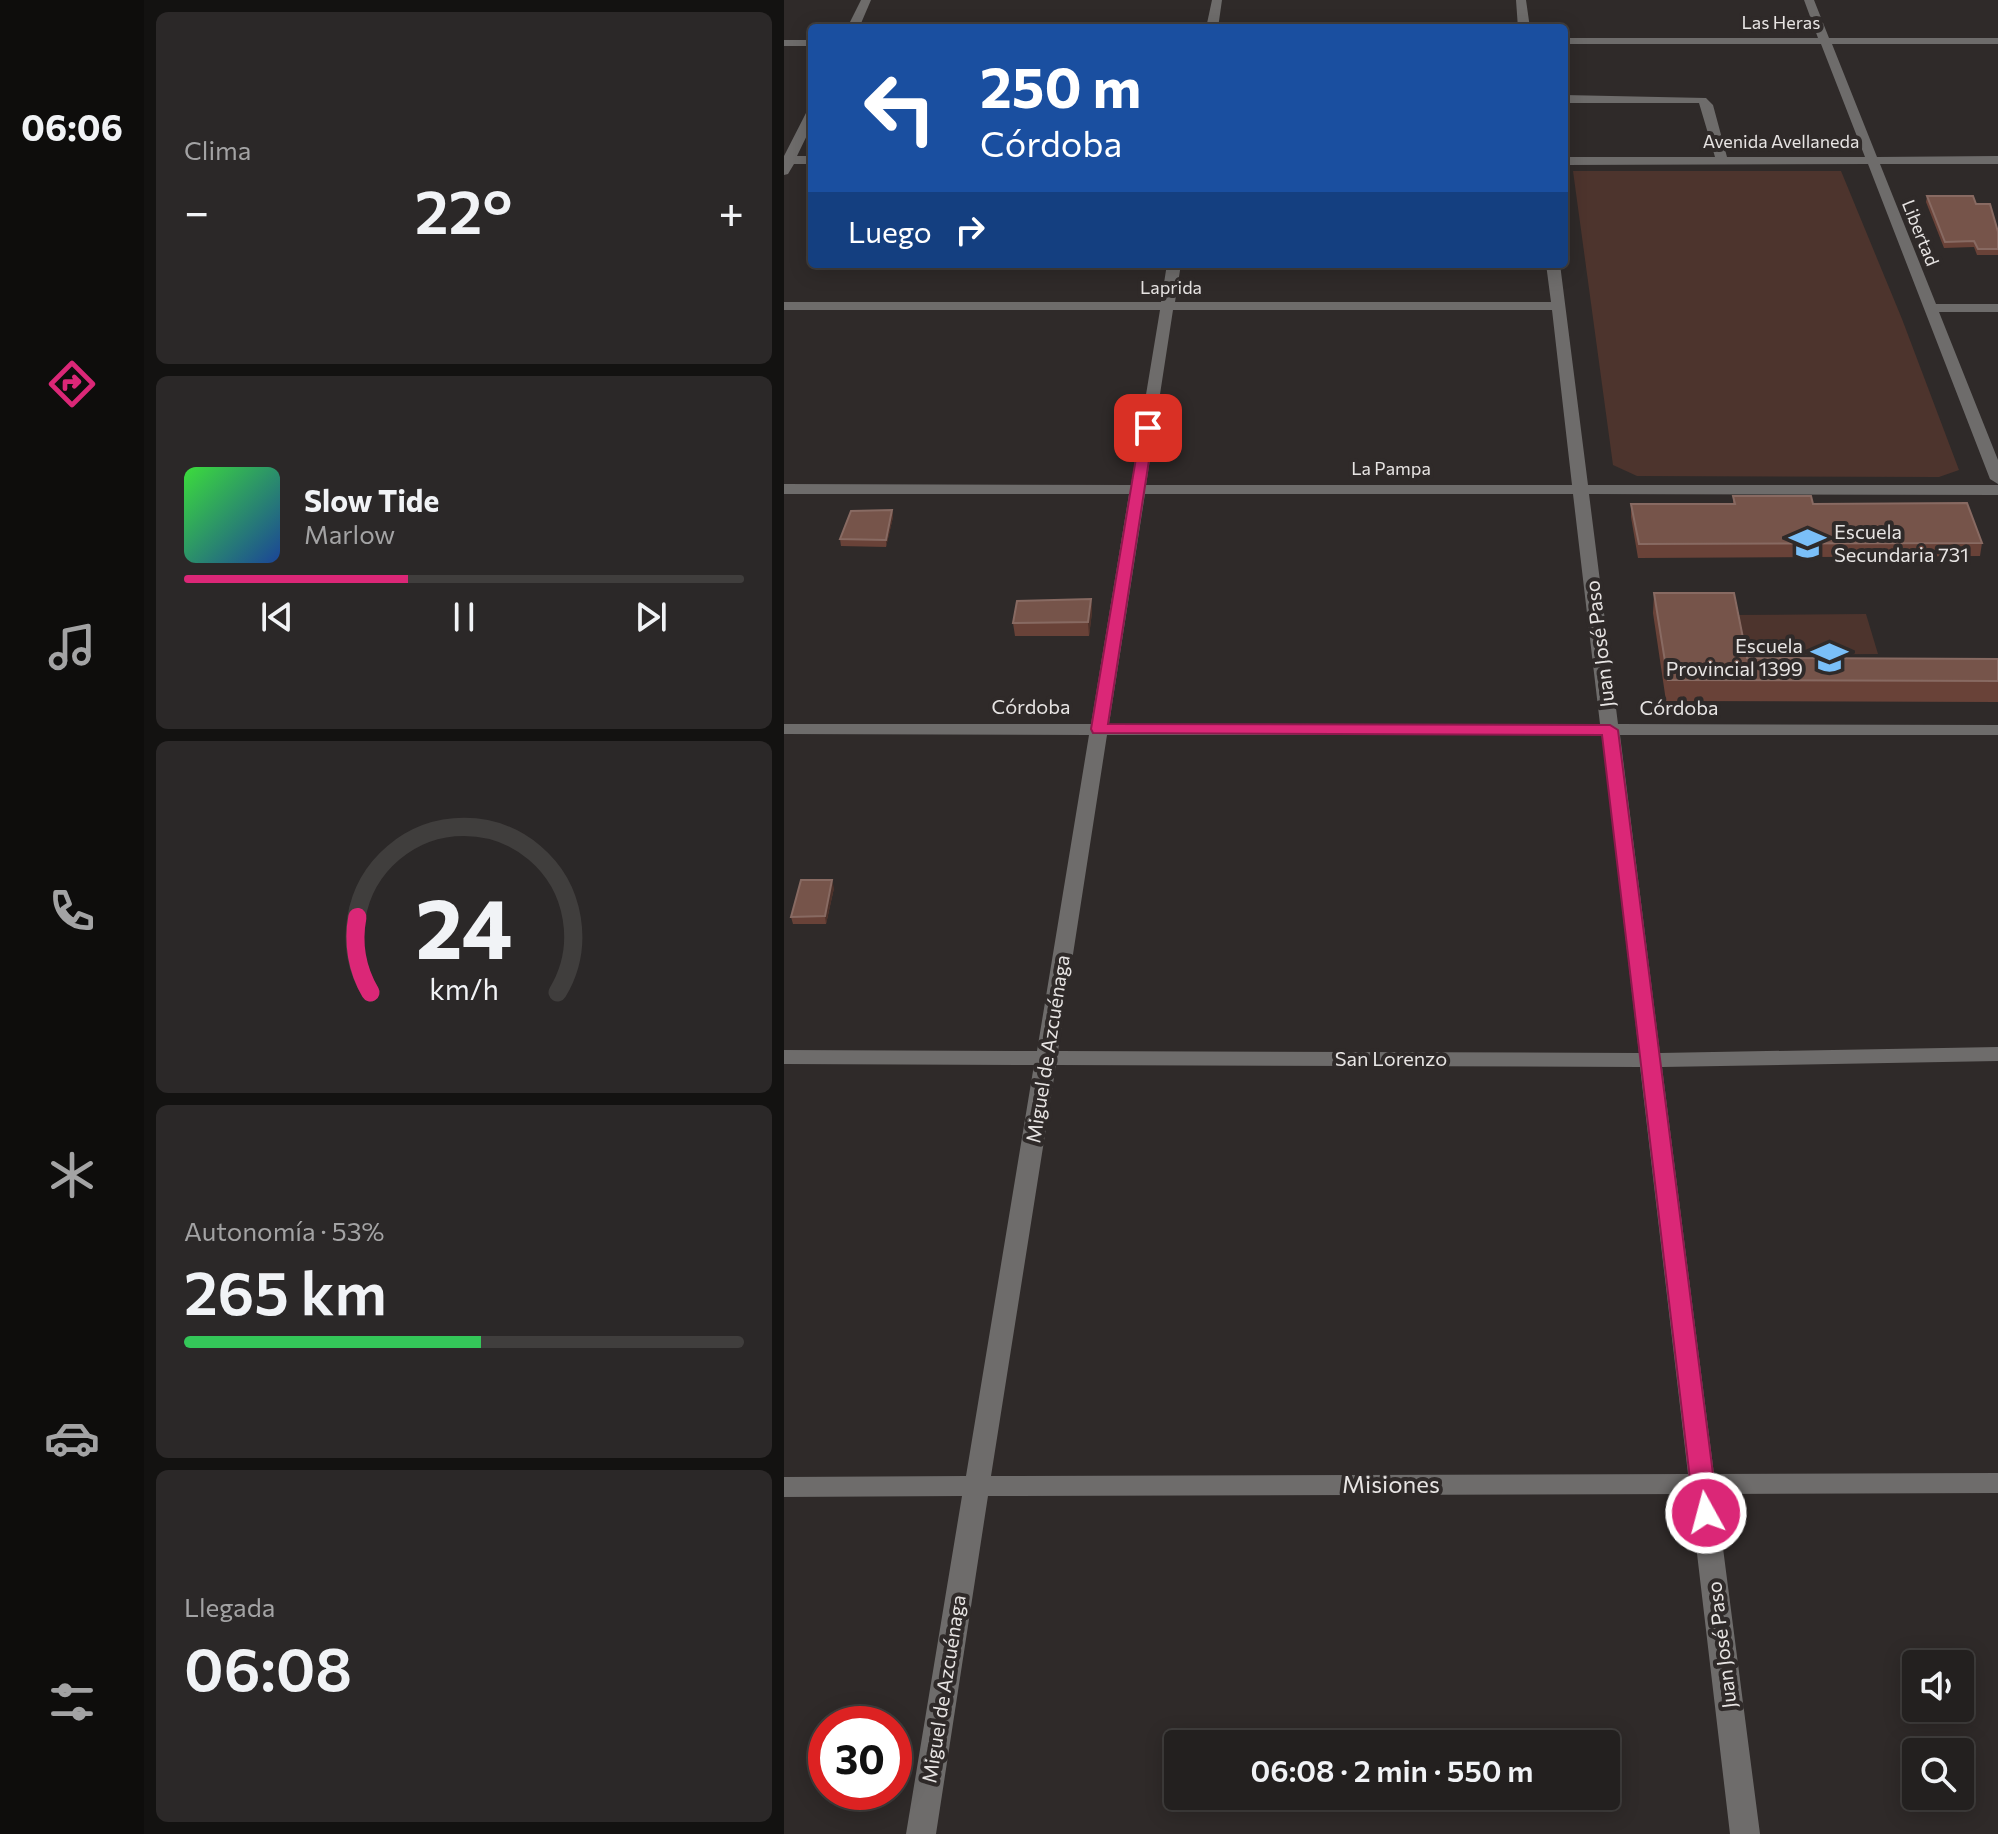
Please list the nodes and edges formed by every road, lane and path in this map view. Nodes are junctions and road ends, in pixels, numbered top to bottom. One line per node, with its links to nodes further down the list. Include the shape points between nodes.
1 (866, 0): 5 (street)
2 (1217, 0): 6 (street)
3 (1521, 0): 7 (street)
4 (1809, 0): 9 (street, Libertad)
5 (855, 24)
6 (1213, 24)
7 (1524, 24)
8 (1568, 41): 9 (street, Las Heras)
9 (1826, 41): 10 (street, Las Heras); 16 (street, Libertad)
10 (1998, 41)
11 (784, 43): 12 (street)
12 (808, 43)
13 (1568, 99): 15 (street, via 1702,100)
14 (808, 121): 20 (street)
15 (1722, 160): 16 (street, Avenida Avellaneda); 19 (street, Avenida Avellaneda)
16 (1872, 160): 17 (street, Avenida Avellaneda); 26 (street, Libertad)
17 (1998, 160)
18 (808, 161): 20 (street)
19 (1568, 161)
20 (786, 164)
21 (1173, 268): 24 (street, Miguel de Azcuénaga)
22 (1553, 268): 25 (street, Juan José Paso)
23 (784, 306): 24 (street, Laprida)
24 (1167, 306): 25 (street, Laprida); 30 (street, Miguel de Azcuénaga)
25 (1558, 306): 31 (street, Juan José Paso)
26 (1931, 308): 27 (street); 28 (street, Libertad)
27 (1998, 308)
28 (1998, 479)
29 (784, 489): 30 (street, La Pampa)
30 (1138, 489): 31 (street, La Pampa); 34 (street, Miguel de Azcuénaga)
31 (1581, 489): 32 (street, La Pampa); 35 (street, Juan José Paso)
32 (1998, 490)
33 (784, 729): 34 (street, Córdoba)
34 (1099, 729): 35 (street, Córdoba); 39 (street, Miguel de Azcuénaga)
35 (1610, 730): 36 (street, Córdoba); 40 (street, Juan José Paso)
36 (1998, 730)
37 (1998, 1054): 40 (street, San Lorenzo)
38 (784, 1057): 39 (street, San Lorenzo)
39 (1046, 1058): 40 (street, San Lorenzo); 43 (street, Miguel de Azcuénaga)
40 (1651, 1060): 42 (street, Juan José Paso)
41 (1998, 1483): 42 (street, Misiones)
42 (1702, 1484): 43 (street, Misiones); 46 (street, Juan José Paso)
43 (977, 1486): 44 (street, Misiones); 45 (street, Miguel de Azcuénaga)
44 (784, 1487)
45 (921, 1834)
46 (1745, 1834)

